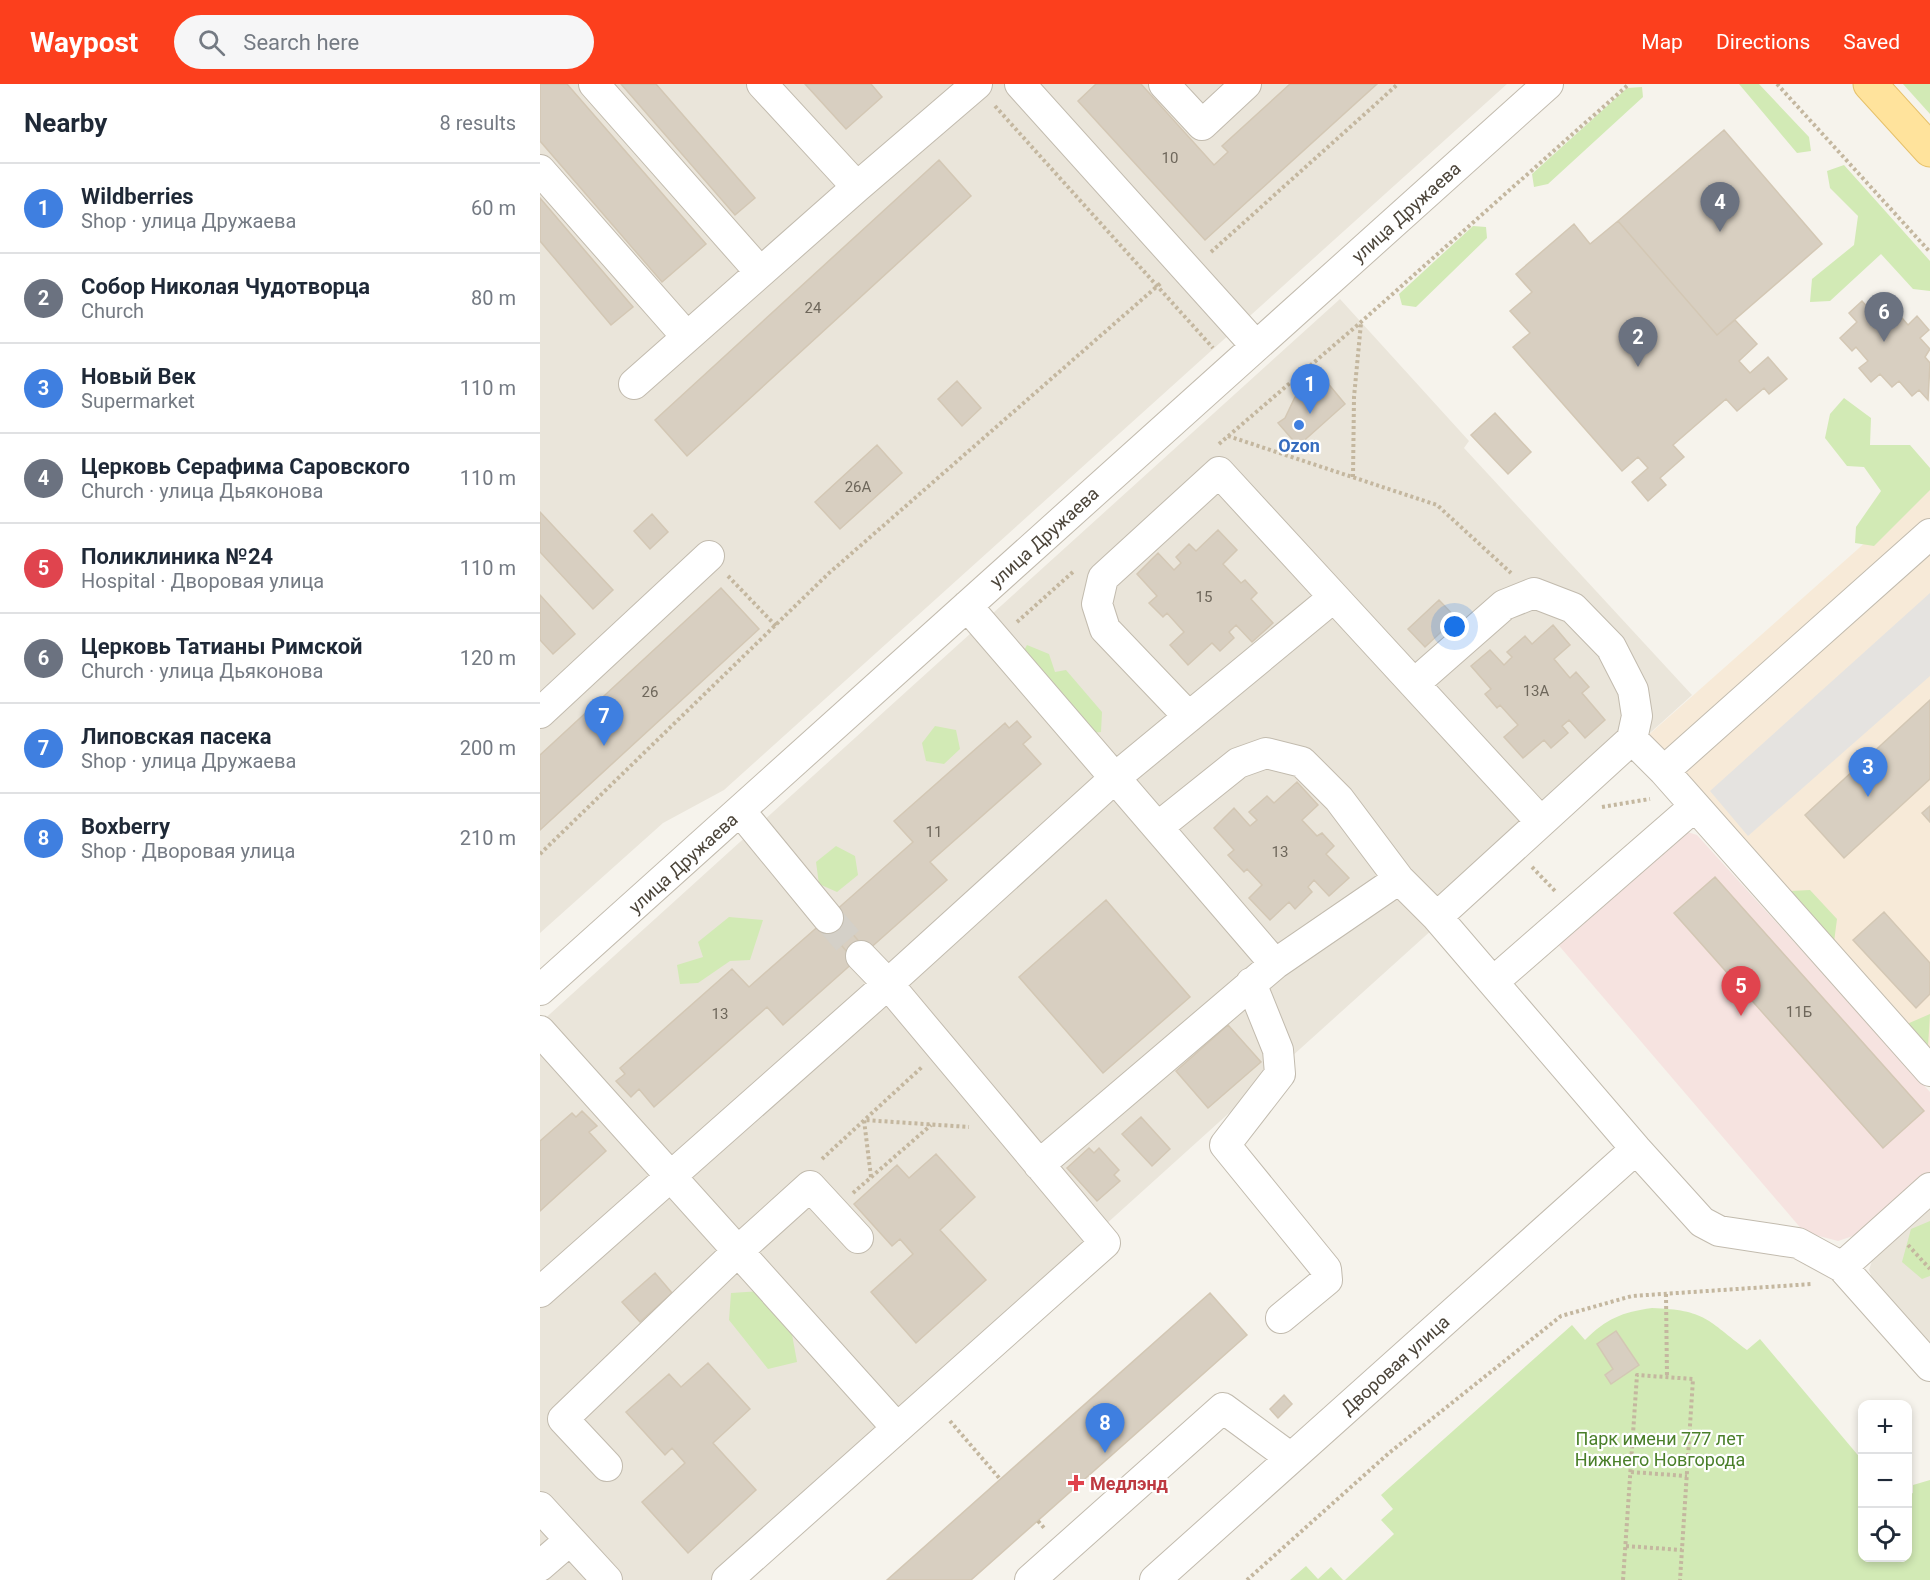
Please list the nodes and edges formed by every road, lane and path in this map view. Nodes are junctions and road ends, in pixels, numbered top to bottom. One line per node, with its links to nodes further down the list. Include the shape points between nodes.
1 (594, 84): 16 (street)
2 (762, 84): 14 (street)
3 (1020, 84): 17 (street)
4 (1164, 84): 5 (street, via 1202,125)
5 (1246, 84)
6 (1398, 84): 17 (path)
7 (1548, 84): 21 (street, улица Дружаева)
8 (1629, 84): 19 (path)
9 (1777, 84): 15 (path)
10 (1870, 84): 12 (main road)
11 (976, 85): 14 (street); 18 (path)
12 (1930, 150)
13 (540, 170): 20 (street)
14 (856, 187): 16 (street)
15 (1930, 252)
16 (760, 272): 20 (street)
17 (1189, 272): 18 (path); 21 (street)
18 (1157, 284): 22 (path); 33 (path, via 828,574)
19 (1361, 322): 24 (path); 26 (path, via 1354,397)
20 (687, 337): 23 (street)
21 (1256, 346): 32 (street, улица Дружаева)
22 (1214, 348)
23 (634, 384)
24 (1228, 436): 25 (path); 26 (path)
25 (1210, 452)
26 (1353, 477): 30 (path, via 1437,505)
27 (1930, 534): 39 (street)
28 (709, 556): 33 (path); 36 (street)
29 (1076, 569): 34 (path)
30 (1534, 593): 35 (street, via 1504,605); 38 (street, via 1573,608 1611,647 1633,690 1637,716)
31 (1334, 597): 35 (street); 37 (street); 37 (street, via 1219,472 1103,578 1097,604 1105,629)
32 (966, 606): 34 (street); 43 (street, улица Дружаева)
33 (776, 626): 47 (path)
34 (996, 640): 40 (street)
35 (1414, 684): 44 (street)
36 (540, 713)
37 (1189, 717): 40 (street)
38 (1632, 739): 39 (street); 44 (street)
39 (1664, 771): 41 (street)
40 (1116, 777): 45 (street); 56 (street)
41 (1689, 800): 42 (path); 49 (street); 60 (street)
42 (1592, 808)
43 (741, 812): 51 (street); 57 (street, улица Дружаева)
44 (1540, 822): 46 (street)
45 (1158, 827): 48 (street, via 1238,763 1266,753 1302,762 1339,799); 53 (street)
46 (1512, 847): 49 (path); 50 (street)
47 (540, 854)
48 (1399, 879): 50 (street); 53 (street)
49 (1574, 911): 54 (street)
50 (1437, 917): 54 (street)
51 (828, 918)
52 (861, 956): 56 (street)
53 (1275, 963): 55 (street)
54 (1493, 982): 64 (street)
55 (1251, 983): 65 (street); 76 (street, via 1278,1050 1280,1074 1225,1145 1326,1269 1327,1280)
56 (888, 984): 59 (street); 66 (street)
57 (540, 990)
58 (540, 1031): 66 (street)
59 (942, 1048): 61 (path); 63 (street)
60 (1930, 1071)
61 (864, 1120): 62 (path); 67 (path); 68 (path, via 816,1164)
62 (932, 1125): 63 (path); 67 (path)
63 (1009, 1129): 65 (street)
64 (1636, 1149): 73 (street, via 1702,1222 1719,1231 1798,1243); 81 (street, Дворовая улица)
65 (1039, 1165): 79 (street, via 1105,1243)
66 (672, 1176): 72 (street); 74 (street)
67 (871, 1177): 70 (path)
68 (810, 1186): 70 (street); 72 (street)
69 (1930, 1188): 73 (street)
70 (832, 1211): 71 (street)
71 (858, 1238)
72 (738, 1251): 80 (street); 82 (street, via 563,1419)
73 (1842, 1267): 75 (path, via 1827,1282); 77 (street)
74 (540, 1292)
75 (1666, 1294): 78 (path); 95 (path, via 1632,1296 1561,1316 1389,1453)
76 (1281, 1318)
77 (1930, 1366)
78 (1667, 1377): 83 (path, via 1637,1375); 84 (path, via 1693,1379)
79 (930, 1397): 80 (street); 85 (path)
80 (896, 1427): 92 (street)
81 (1291, 1458): 93 (street, via 1222,1408); 94 (street, Дворовая улица)
82 (607, 1466)
83 (1631, 1472): 84 (path); 88 (path)
84 (1687, 1476): 89 (path)
85 (1000, 1479)
86 (540, 1507): 87 (street)
87 (570, 1540): 90 (street); 91 (street)
88 (1626, 1546): 89 (path); 96 (path)
89 (1682, 1550): 97 (path)
90 (540, 1566)
91 (607, 1580)
92 (727, 1580)
93 (1030, 1580)
94 (1155, 1580)
95 (1246, 1580)
96 (1623, 1580)
97 (1680, 1580)

